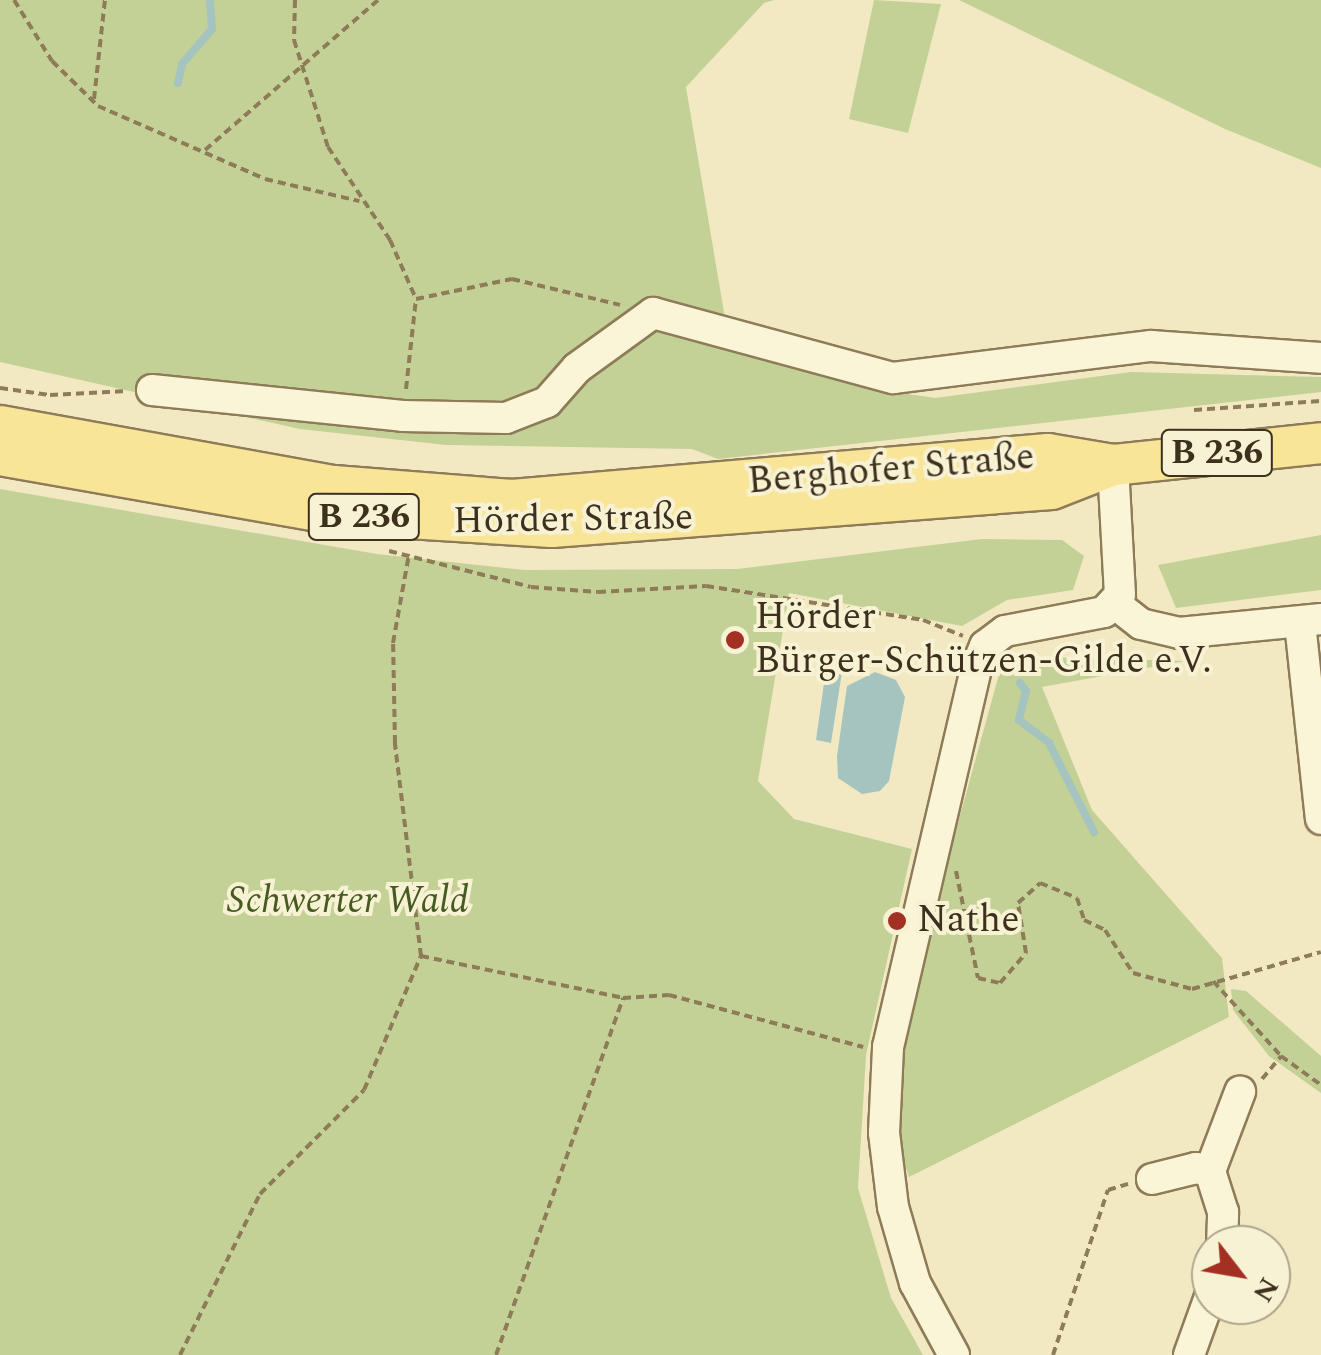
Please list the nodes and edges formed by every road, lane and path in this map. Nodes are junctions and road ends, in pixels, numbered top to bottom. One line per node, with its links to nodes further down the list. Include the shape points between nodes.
1 (14, 0): 6 (path, via 52,61)
2 (105, 0): 6 (path)
3 (294, 0): 5 (path)
4 (378, 0): 5 (path)
5 (302, 69): 7 (path); 8 (path, via 328,147)
6 (93, 102): 7 (path)
7 (205, 150): 8 (path, via 265,179)
8 (359, 201): 9 (path, via 390,240)
9 (416, 299): 10 (path, via 512,279); 16 (path)
10 (654, 313): 11 (street, via 893,378 1151,346); 16 (street, via 528,413)
11 (1321, 358)
12 (0, 388): 13 (path, via 50,394)
13 (152, 390): 16 (street)
14 (1321, 401): 15 (path)
15 (1194, 410)
16 (403, 416)
17 (0, 426): 21 (main road, Hörder Straße / B 236, via 334,486 422,495)
18 (1321, 443): 20 (main road, Berghofer Straße / B 236)
19 (0, 454): 21 (main road, Hörder Straße / B 236, via 380,520 552,527)
20 (1112, 466): 21 (main road, Berghofer Straße / B 236, via 1052,489); 22 (street, via 1122,587)
21 (730, 500)
22 (1114, 603): 23 (street, via 1160,631); 24 (street, via 1088,617 1005,631)
23 (1310, 621): 25 (street)
24 (985, 646): 26 (street); 28 (path, via 923,620 726,589 530,587 410,554 394,643 395,743)
25 (1321, 818)
26 (933, 864): 29 (path, via 960,872 978,978 1000,983 1018,969 1026,953 1018,902 1040,882 1077,898 1084,920 1105,930 1134,973 1192,988); 31 (street)
27 (1321, 952): 29 (path)
28 (421, 956): 30 (path); 39 (path, via 364,1090 260,1194)
29 (1212, 980): 32 (path, via 1281,1056)
30 (623, 998): 31 (path, via 668,995 790,1023 809,1036); 40 (path)
31 (888, 1047): 41 (street, via 884,1133 893,1207 915,1283)
32 (1321, 1084)
33 (1240, 1092): 34 (street)
34 (1210, 1171): 35 (street); 37 (street)
35 (1152, 1178)
36 (1117, 1187): 42 (path, via 1108,1190)
37 (1223, 1225)
38 (1200, 1325): 43 (street)
39 (180, 1355)
40 (496, 1355)
41 (954, 1355)
42 (1053, 1355)
43 (1190, 1355)

